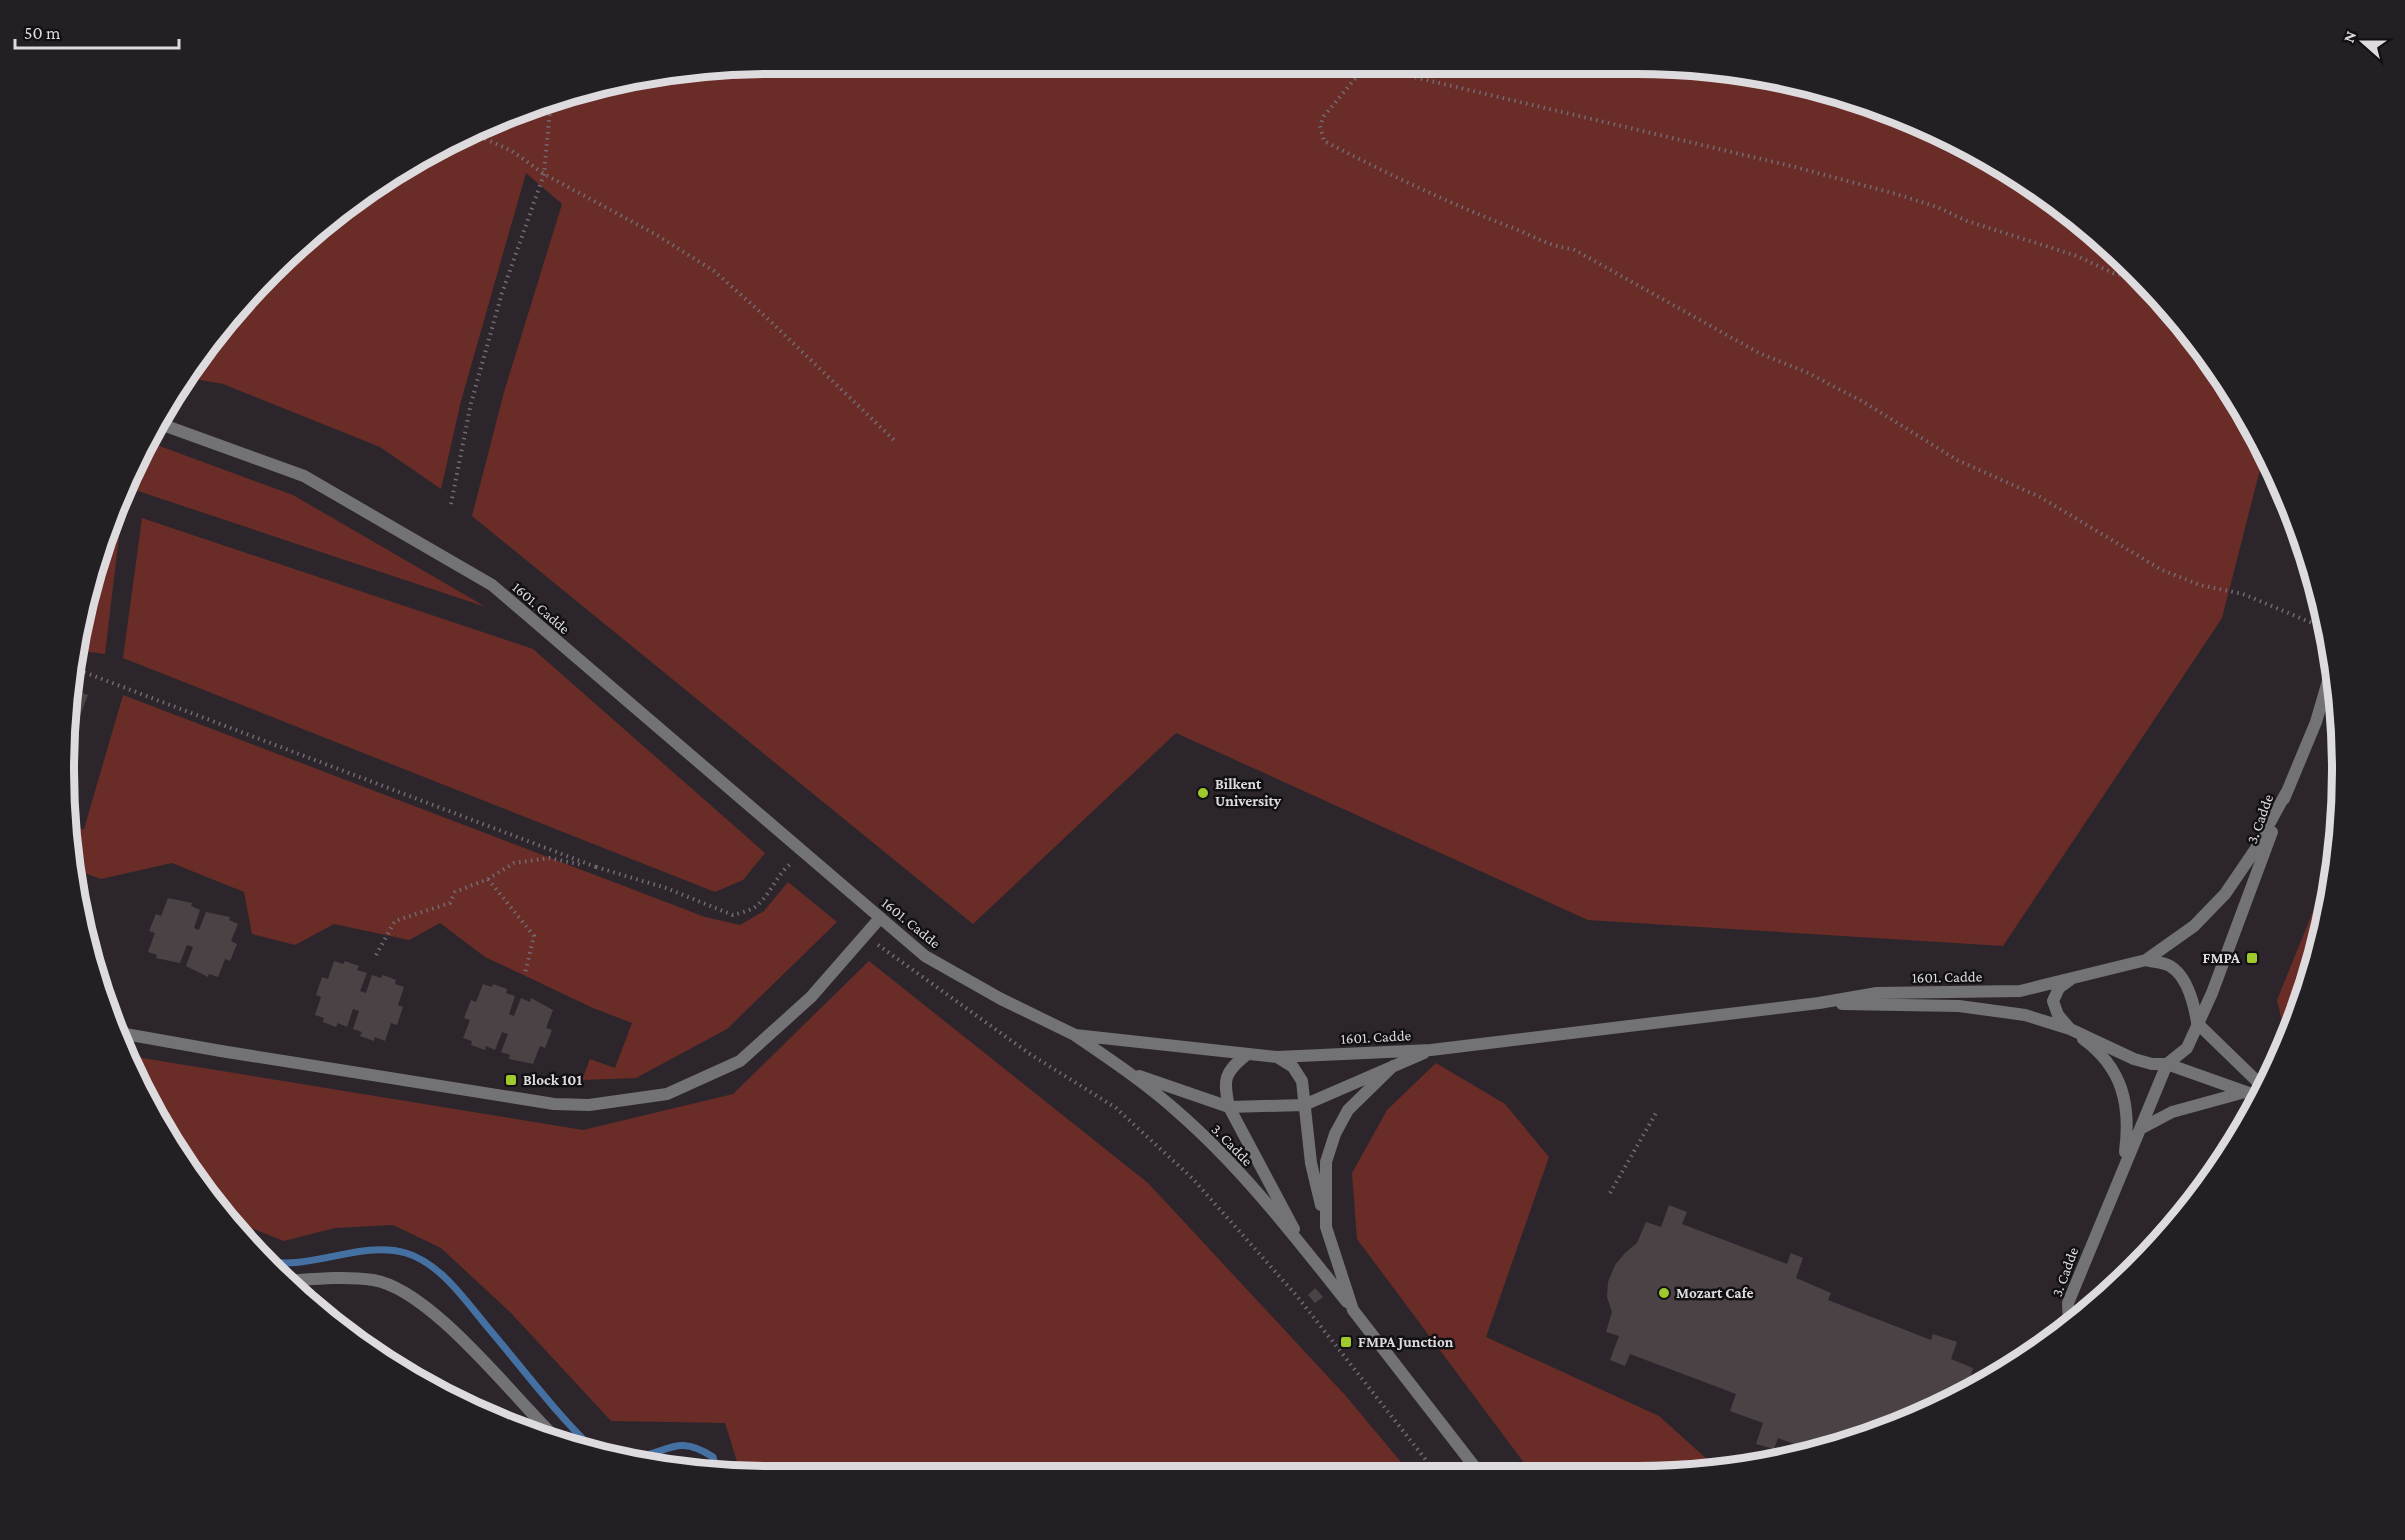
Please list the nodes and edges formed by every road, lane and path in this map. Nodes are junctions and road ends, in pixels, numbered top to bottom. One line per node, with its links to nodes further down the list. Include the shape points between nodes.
1 (1359, 74): 10 (path, via 1324,116 1320,126 1324,141 1450,204 1553,247 1573,249 1759,353 1862,401 1957,460 2040,497 2162,570 2200,585 2242,594)
2 (1401, 74): 6 (path, via 1795,166 1896,194)
3 (550, 109): 5 (path)
4 (480, 137): 5 (path, via 512,151)
5 (544, 174): 8 (path, via 714,271); 9 (path, via 502,293 471,403)
6 (2124, 276)
7 (165, 426): 14 (street, 1601. Cadde, via 304,476 492,585)
8 (897, 443)
9 (451, 504)
10 (2316, 625)
11 (80, 671): 15 (path)
12 (2327, 686): 13 (street)
13 (2286, 793): 20 (street, 3. Cadde, via 2225,894 2194,926); 24 (street, 3. Cadde, via 2212,993)
14 (806, 854): 15 (path, via 783,869 754,908 733,915 666,888); 17 (street, 1601. Cadde)
15 (596, 867): 16 (path, via 549,858 514,863)
16 (488, 879): 19 (path, via 455,892 450,903 395,921); 21 (path, via 534,936)
17 (880, 918): 18 (street); 27 (street, 1601. Cadde, via 925,956)
18 (865, 935): 26 (street, via 811,997 740,1061 667,1094 589,1105 554,1104); 49 (path, via 1030,1054 1116,1108 1192,1178 1296,1295)
19 (376, 955)
20 (2145, 960): 22 (street, 3. Cadde); 24 (street, via 2170,966 2177,974 2194,1001)
21 (525, 973)
22 (2074, 978): 23 (street, 1601. Cadde, via 2020,991 1877,993); 25 (street, 3. Cadde, via 2059,988 2053,1001)
23 (1820, 1003): 25 (street, 1601. Cadde, via 1959,1006 2025,1016); 28 (street, 1601. Cadde)
24 (2197, 1023): 31 (street, 3. Cadde, via 2187,1048); 34 (street)
25 (2070, 1029): 31 (street, via 2134,1059); 41 (street, 3. Cadde, via 2102,1052 2120,1084 2129,1120)
26 (126, 1034)
27 (1075, 1035): 29 (street, 1601. Cadde); 33 (street, 3. Cadde)
28 (1431, 1050): 30 (street, 1601. Cadde); 32 (street, 3. Cadde)
29 (1246, 1055): 30 (street, 1601. Cadde); 38 (street, 3. Cadde, via 1230,1068 1224,1085)
30 (1277, 1057): 37 (street, via 1293,1067 1302,1081)
31 (2167, 1064): 35 (street); 40 (street, 3. Cadde)
32 (1393, 1066): 37 (street, 3. Cadde); 43 (street, via 1348,1110 1335,1134 1326,1162)
33 (1129, 1073): 38 (street, 3. Cadde); 44 (street, 3. Cadde, via 1180,1113)
34 (2258, 1082)
35 (2246, 1092): 36 (street); 40 (street, via 2172,1112)
36 (2251, 1094)
37 (1304, 1105): 38 (street, 3. Cadde); 43 (street, via 1311,1163)
38 (1228, 1107): 44 (street, 3. Cadde)
39 (1656, 1113): 42 (path)
40 (2140, 1129): 41 (street, 3. Cadde)
41 (2124, 1166): 47 (street, 3. Cadde, via 2068,1303)
42 (1610, 1193)
43 (1326, 1227): 46 (street)
44 (1304, 1249): 46 (street, 3. Cadde)
45 (297, 1280): 48 (street, via 375,1280 410,1294 447,1324)
46 (1353, 1310): 50 (street, 3. Cadde)
47 (2069, 1315)
48 (549, 1431)
49 (1431, 1466)
50 (1475, 1466)

